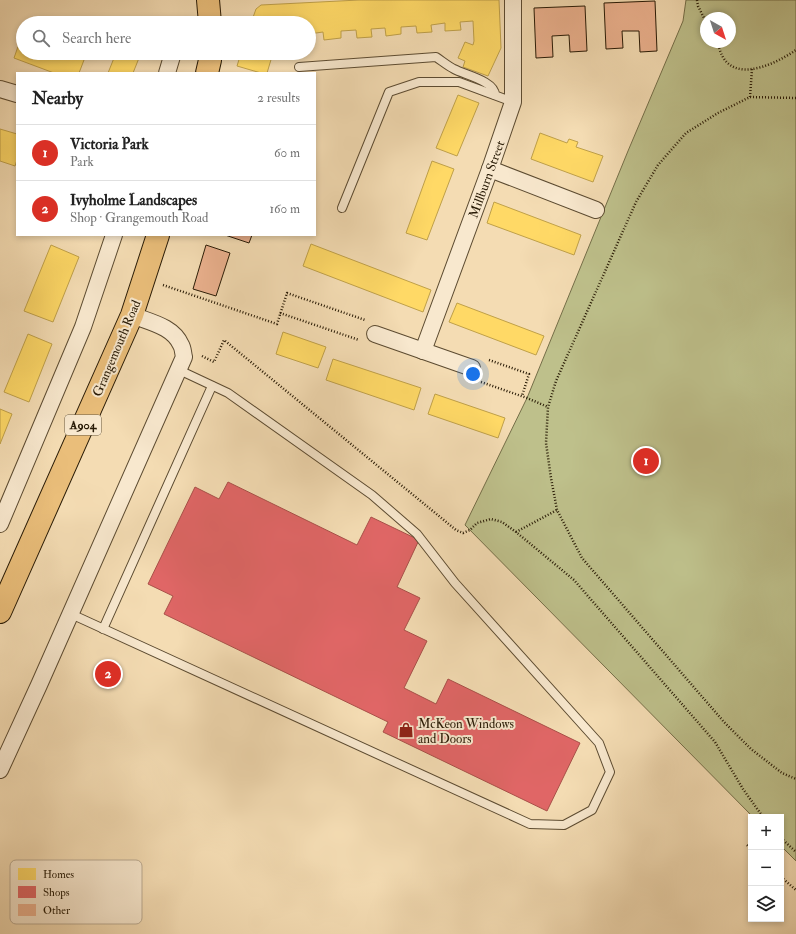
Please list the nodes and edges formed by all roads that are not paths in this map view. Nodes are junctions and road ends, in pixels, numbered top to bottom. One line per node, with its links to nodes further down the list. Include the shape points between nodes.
1 (208, 0): 3 (main road)
2 (513, 0): 12 (street, Millburn Street)
3 (209, 16)
4 (172, 60): 7 (street)
5 (210, 60): 8 (main road)
6 (299, 67): 11 (lane, via 436,57 455,69 486,82 494,90)
7 (168, 72)
8 (207, 72)
9 (0, 89): 10 (street)
10 (16, 94)
11 (495, 95): 12 (lane); 14 (lane, via 459,82 419,82 388,92)
12 (513, 102): 13 (street, Millburn Street)
13 (490, 169): 15 (street); 20 (street, Millburn Street)
14 (342, 208)
15 (596, 210)
16 (114, 236): 24 (street, via 82,327)
17 (158, 236): 18 (main road, Grangemouth Road / A904)
18 (132, 315): 22 (street, via 166,328 174,334 182,345 184,357); 25 (main road, Grangemouth Road / A904)
19 (375, 334): 20 (street)
20 (423, 350): 21 (street)
21 (472, 368)
22 (178, 370): 23 (lane); 26 (street)
23 (212, 386): 27 (lane); 27 (lane, via 228,393 372,496 417,534 455,583 599,743 610,772 592,810 564,825 530,824)
24 (0, 524)
25 (0, 612)
26 (71, 614): 27 (lane); 28 (street)
27 (103, 629)
28 (0, 770)

